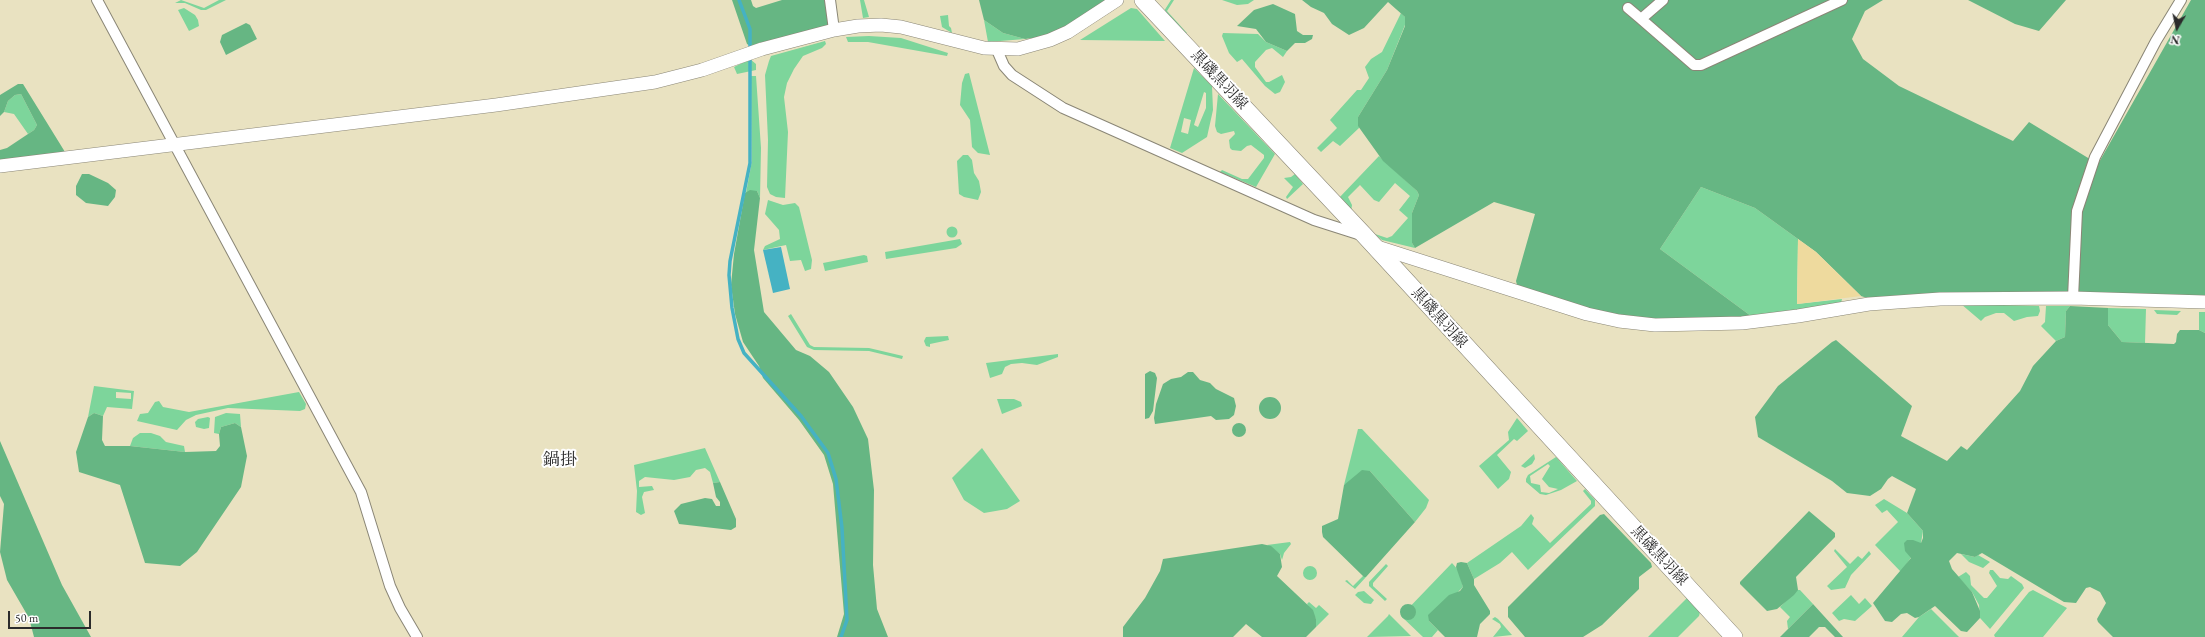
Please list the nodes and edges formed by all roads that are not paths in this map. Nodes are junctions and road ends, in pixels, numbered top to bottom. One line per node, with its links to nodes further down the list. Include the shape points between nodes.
1 (97, 0): 12 (street)
2 (830, 0): 10 (street)
3 (1118, 0): 11 (street, via 1068,32 1050,40 1018,49)
4 (1143, 0): 14 (main road, 黒磯黒羽線)
5 (1663, 0): 9 (street)
6 (1842, 0): 9 (street, via 1701,65 1694,65)
7 (2181, 0): 15 (street, via 2156,41 2095,157 2077,211)
8 (1628, 8): 9 (street)
9 (1641, 18)
10 (834, 30): 11 (street, via 881,25 901,27); 12 (street, via 655,82 496,105)
11 (997, 50): 14 (street, via 1004,66 1012,75 1064,108 1314,220)
12 (172, 143): 13 (street); 17 (street, via 361,492 390,586)
13 (0, 166)
14 (1370, 241): 15 (street, via 1587,314 1655,325 1742,323 1898,301); 18 (main road, 黒磯黒羽線)
15 (2073, 298): 16 (street)
16 (2205, 302)
17 (417, 637)
18 (1734, 637)

